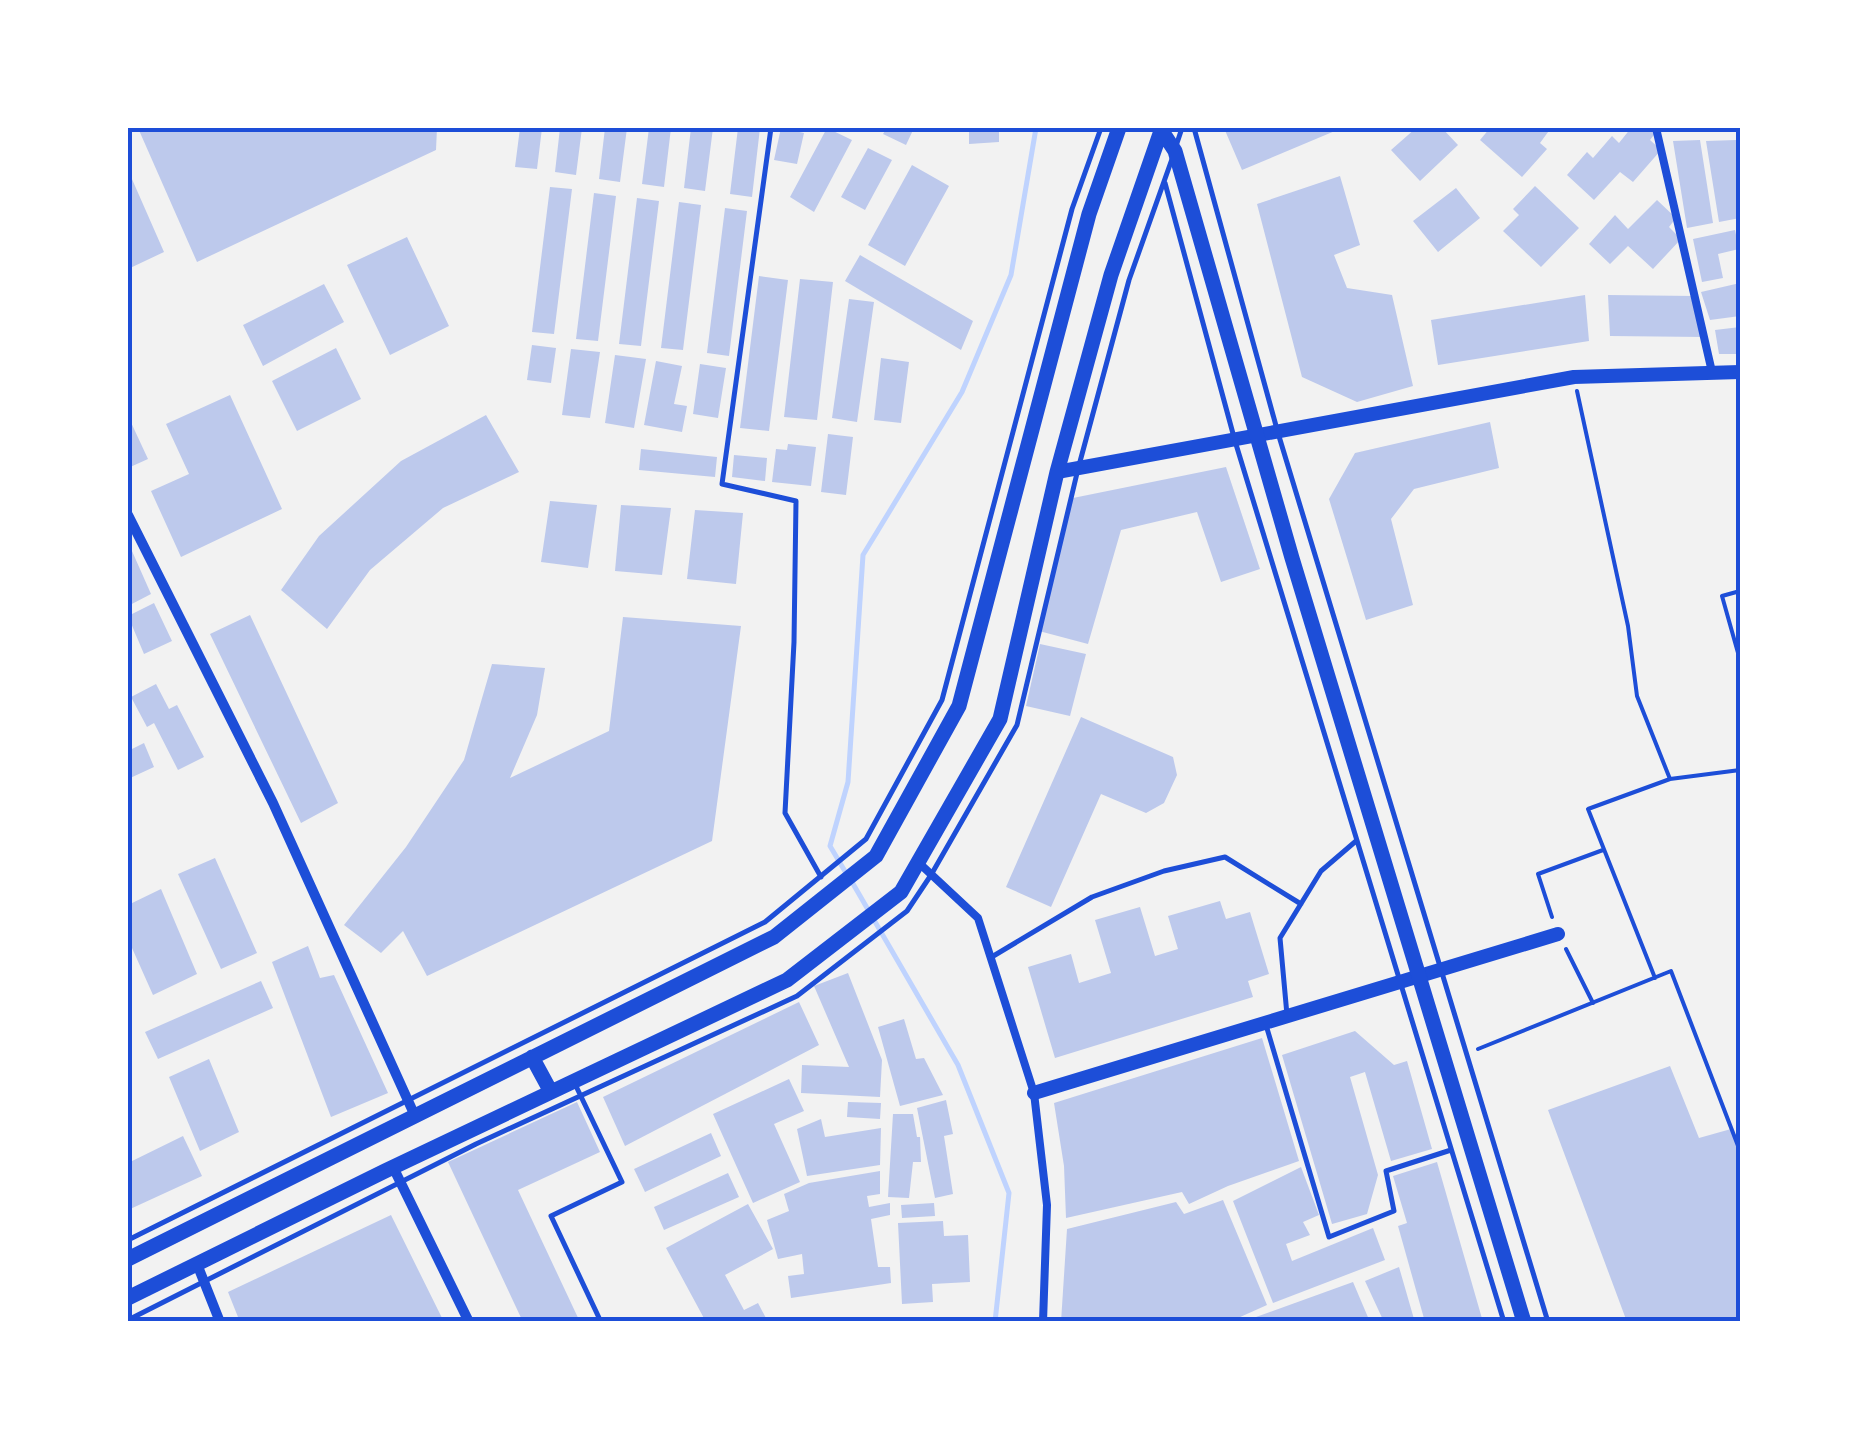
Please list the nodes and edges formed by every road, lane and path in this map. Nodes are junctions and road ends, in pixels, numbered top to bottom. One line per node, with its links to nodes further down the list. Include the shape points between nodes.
1 (770, 128): 27 (lane, via 722,484 796,501 785,812)
2 (1101, 128): 27 (lane, via 1072,209 942,700 866,839)
3 (1119, 128): 39 (main road, via 1089,214 959,706 876,856 774,936)
4 (1161, 128): 8 (main road); 17 (main road)
5 (1182, 128): 8 (lane)
6 (1194, 128): 13 (lane)
7 (1656, 128): 11 (street)
8 (1175, 151): 9 (lane); 14 (main road)
9 (1164, 180): 15 (lane); 16 (lane, via 1129,280)
10 (1740, 372): 11 (main road)
11 (1712, 373): 12 (main road)
12 (1574, 377): 13 (main road); 22 (path, via 1637,696)
13 (1278, 432): 14 (main road); 31 (lane)
14 (1257, 437): 15 (main road); 32 (main road)
15 (1236, 441): 16 (main road); 23 (lane)
16 (1078, 469): 17 (main road); 26 (lane, via 1017,725)
17 (1056, 472): 25 (main road, via 1000,718)
18 (128, 515): 43 (street, via 273,803)
19 (1740, 591): 20 (path, via 1722,596)
20 (1740, 660)
21 (1740, 770): 22 (path)
22 (1670, 779): 24 (path, via 1588,809)
23 (1356, 841): 28 (lane, via 1321,872); 34 (lane)
24 (1604, 849): 29 (path, via 1538,874); 33 (path)
25 (919, 863): 26 (street); 40 (main road, via 901,892 787,980)
26 (932, 875): 30 (street, via 978,918); 40 (lane, via 907,911 796,996)
27 (821, 877): 43 (lane, via 765,922)
28 (1301, 904): 30 (lane, via 1225,857 1092,897); 36 (lane, via 1280,938)
29 (1558, 934): 31 (main road); 35 (path)
30 (990, 958): 42 (street)
31 (1439, 968): 32 (main road); 38 (lane)
32 (1418, 976): 34 (main road); 59 (main road)
33 (1655, 978): 35 (path); 46 (path, via 1671,972)
34 (1400, 982): 36 (main road); 45 (lane)
35 (1593, 1002): 38 (path)
36 (1287, 1016): 37 (main road)
37 (1265, 1022): 42 (main road); 45 (lane, via 1329,1237 1394,1211 1386,1171)
38 (1465, 1054): 60 (lane)
39 (532, 1057): 41 (main road); 44 (main road)
40 (577, 1089): 41 (main road); 51 (lane); 56 (lane, via 622,1182 551,1216)
41 (551, 1092): 47 (main road)
42 (1034, 1093): 57 (street, via 1047,1205)
43 (407, 1100): 44 (street); 48 (lane)
44 (415, 1116): 49 (main road)
45 (1452, 1150): 58 (lane)
46 (1740, 1151)
47 (392, 1168): 50 (main road); 55 (street)
48 (128, 1240)
49 (128, 1259)
50 (197, 1264): 51 (street); 52 (main road)
51 (204, 1281): 53 (lane); 54 (street)
52 (128, 1298)
53 (128, 1320)
54 (220, 1322)
55 (469, 1322)
56 (601, 1322)
57 (1043, 1322)
58 (1504, 1322)
59 (1524, 1322)
60 (1548, 1322)

